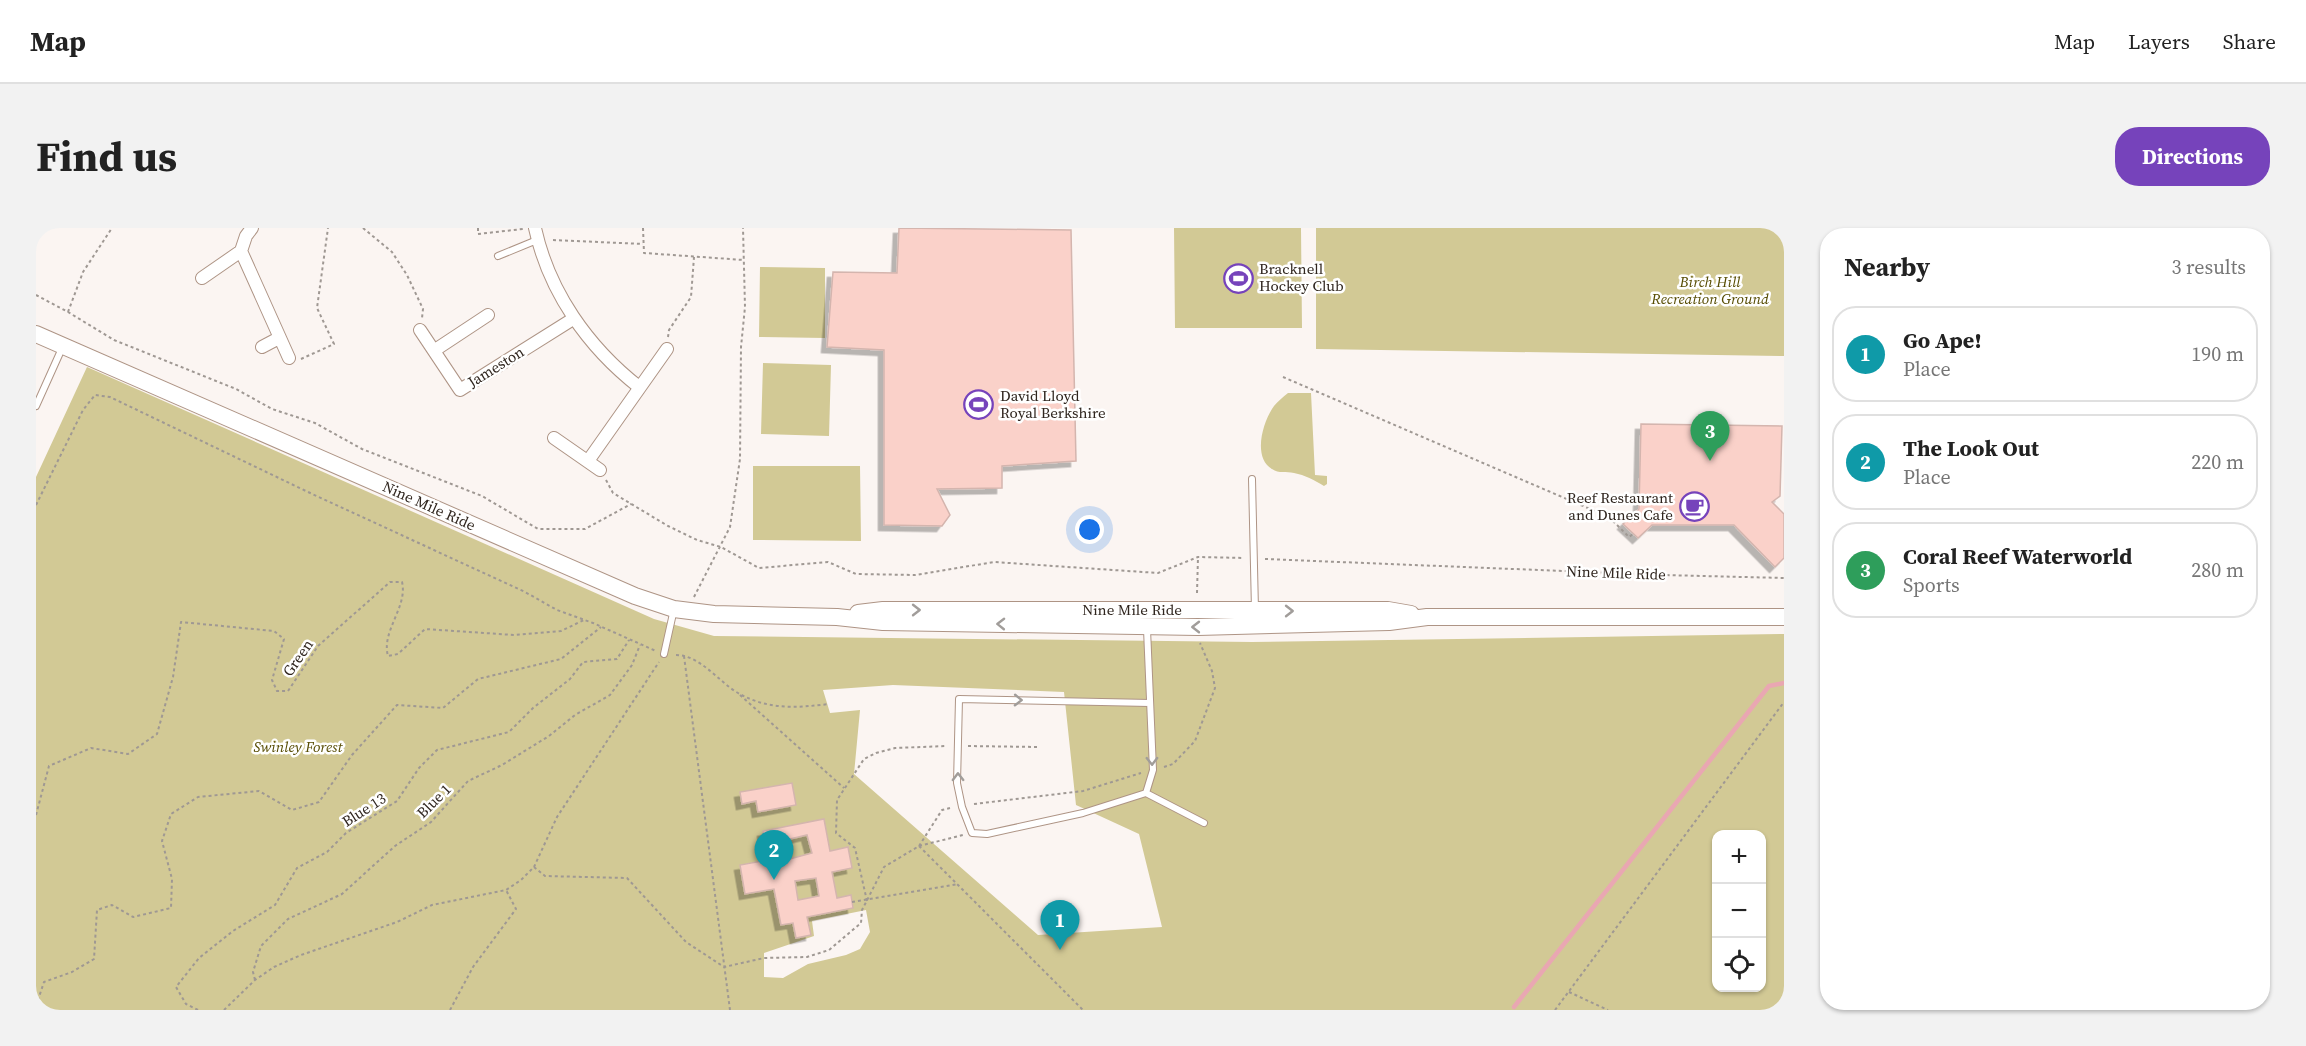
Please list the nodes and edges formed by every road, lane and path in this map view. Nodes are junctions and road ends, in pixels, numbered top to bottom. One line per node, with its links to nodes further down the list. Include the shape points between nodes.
1 (112, 228): 16 (path, via 83,272)
2 (252, 228): 10 (street)
3 (328, 228): 26 (path, via 317,308 334,344 298,360)
4 (363, 228): 19 (path, via 392,252 407,275 423,309)
5 (478, 228): 8 (path, via 478,234)
6 (644, 228): 9 (path)
7 (743, 228): 13 (path)
8 (534, 232): 9 (path); 11 (lane); 18 (street, via 553,282)
9 (643, 244): 12 (path, via 644,253)
10 (241, 251): 14 (street); 21 (street)
11 (498, 256)
12 (694, 256): 13 (path); 24 (path, via 691,297 669,330)
13 (744, 260): 37 (path, via 740,459 730,526)
14 (202, 278)
15 (36, 295): 16 (path)
16 (68, 312): 34 (path, via 114,340 236,389 272,409 315,423 362,449 482,496 538,528 585,530)
17 (488, 315): 25 (street)
18 (573, 319): 25 (street, Jameston, via 460,390); 28 (street, via 620,372)
19 (420, 330): 25 (street, Jameston)
20 (36, 334): 22 (main road, Nine Mile Ride)
21 (279, 338): 23 (street); 26 (street)
22 (63, 346): 29 (lane); 43 (main road, Nine Mile Ride, via 635,596)
23 (262, 347)
24 (667, 349): 28 (street)
25 (435, 350)
26 (290, 358)
27 (1283, 377): 36 (path, via 1604,515 1629,537)
28 (639, 387): 31 (street)
29 (36, 406)
30 (554, 438): 31 (street)
31 (588, 461): 32 (street)
32 (600, 470): 34 (path, via 613,493)
33 (1252, 479): 47 (lane)
34 (631, 504): 37 (path, via 696,540)
35 (36, 505): 48 (path, via 83,410 95,395 110,397)
36 (1633, 534)
37 (721, 547): 38 (path, via 759,568 828,562 856,574 915,575 994,562 1158,573); 43 (path)
38 (1198, 557): 39 (path); 42 (path)
39 (1240, 558)
40 (1268, 559): 41 (path, Nine Mile Ride)
41 (1784, 578)
42 (1197, 594)
43 (681, 610): 45 (main road, Nine Mile Ride); 54 (lane)
44 (1146, 610): 45 (main road, Nine Mile Ride, one-way to 44, via 883,610); 47 (main road, Nine Mile Ride); 50 (lane)
45 (837, 617): 50 (main road, Nine Mile Ride, one-way to 45, via 883,622)
46 (1784, 617): 47 (main road, Nine Mile Ride, via 1427,617 1388,610)
47 (1255, 618): 50 (main road, Nine Mile Ride, one-way to 50)
48 (584, 620): 49 (path); 68 (path, Green, via 561,631 514,635 425,628 398,654 388,656 385,646 405,592 402,582 390,582 318,646 288,691 277,691 272,680 284,639 274,631 181,622 173,677 157,734 128,754 91,748 49,766)
49 (601, 627): 52 (path); 80 (path, via 561,659 478,679 442,708 398,705 352,755 319,802 292,810 259,791 198,797 171,814 162,841 172,879 171,908 134,917 112,905 97,910 94,959 44,982)
50 (1147, 627): 58 (lane)
51 (1198, 638): 62 (path, via 1215,688 1195,741 1173,764)
52 (629, 640): 53 (path); 81 (path, Blue 13, via 617,659 583,662 570,679 509,732 437,750 418,768 397,801 346,833 327,852 297,868 275,905 199,958 176,987 186,1004)
53 (640, 645): 54 (path); 78 (path, Blue 1, via 632,665 610,695 502,765 468,781 430,822 395,846 342,894 288,919 261,946 253,972)
54 (664, 654): 55 (path); 72 (path, via 557,817)
55 (684, 655): 56 (path); 77 (path)
56 (738, 693): 59 (path, via 769,706); 64 (path)
57 (1784, 702): 79 (path)
58 (1150, 703): 60 (lane, one-way to 58, via 959,699); 65 (lane, one-way to 65, via 1153,770)
59 (829, 704)
60 (958, 745): 61 (path); 64 (path, via 914,746 876,753 864,759); 70 (lane, one-way to 60, via 957,783)
61 (1039, 747)
62 (1164, 767)
63 (1144, 772): 66 (path, via 1083,791)
64 (844, 788): 75 (path, via 837,800 836,833 855,848)
65 (1146, 793): 69 (lane); 70 (lane, via 1083,813 987,834)
66 (974, 804)
67 (955, 807): 71 (path, via 942,810)
68 (36, 815)
69 (1204, 823)
70 (972, 833): 71 (path)
71 (919, 846): 73 (path); 75 (path, via 884,867)
72 (534, 867): 74 (path); 77 (path, via 545,876 627,878 686,942)
73 (958, 884): 75 (path); 85 (path)
74 (506, 890): 78 (path, via 432,905 397,922 302,955); 83 (path, via 516,909 473,967)
75 (867, 901): 76 (path); 77 (path, via 861,923 829,950 807,957 764,958)
76 (852, 902)
77 (724, 967): 84 (path)
78 (255, 980): 82 (path)
79 (1569, 992): 86 (path); 87 (path)
80 (36, 1006)
81 (198, 1010)
82 (224, 1010)
83 (450, 1010)
84 (730, 1010)
85 (1083, 1010)
86 (1555, 1010)
87 (1608, 1010)

